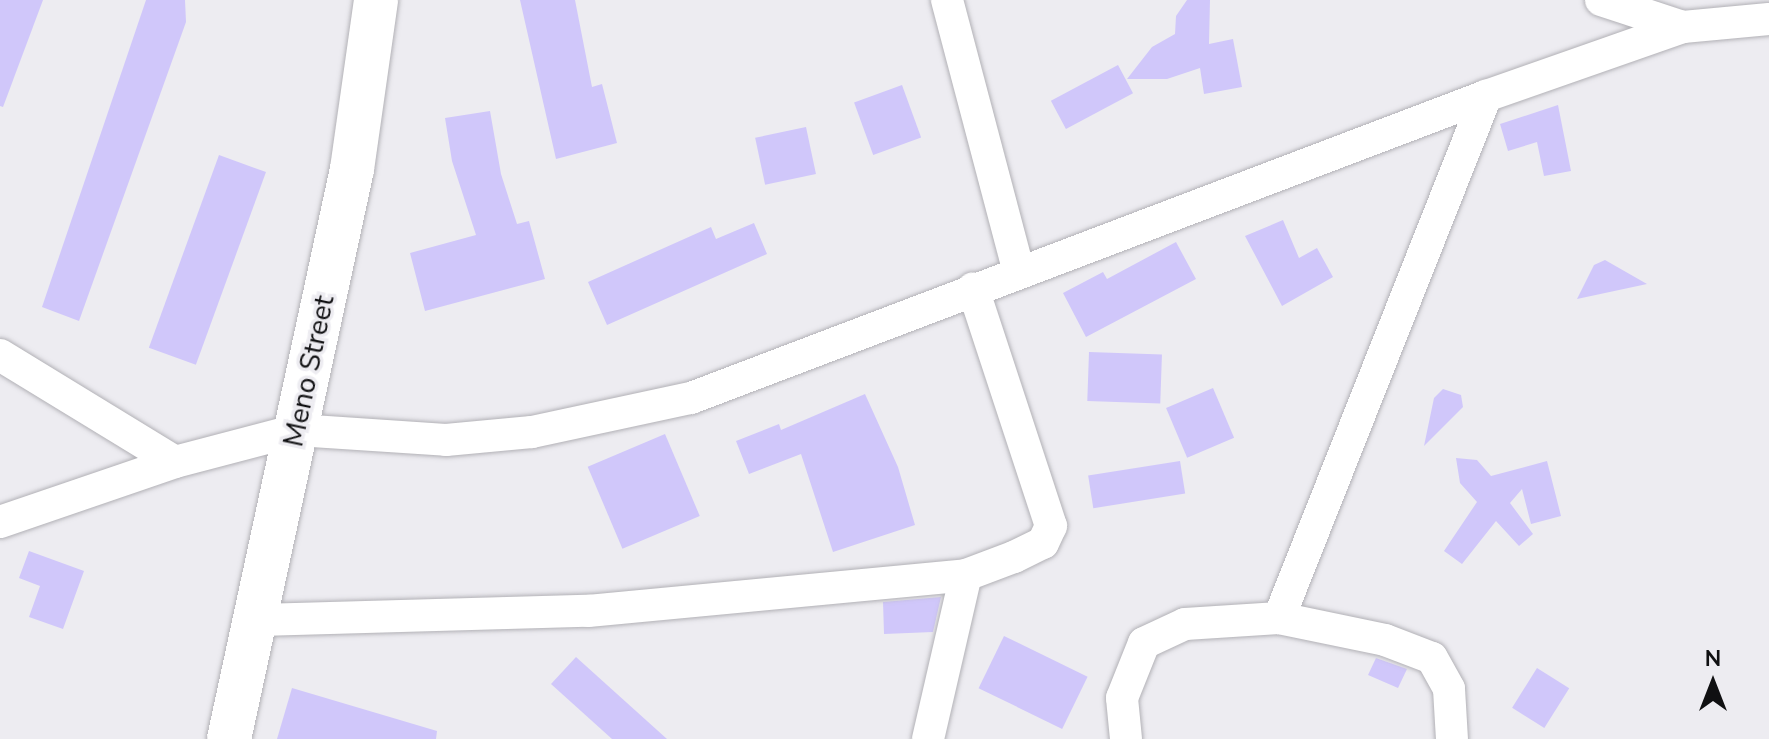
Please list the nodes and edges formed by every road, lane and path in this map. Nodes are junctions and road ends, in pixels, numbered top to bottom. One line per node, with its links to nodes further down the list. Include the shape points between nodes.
1 (376, 0): 10 (street, Meno Street, via 352,169)
2 (947, 0): 7 (street)
3 (1601, 0): 5 (street)
4 (1755, 13): 5 (street)
5 (1683, 27): 6 (street)
6 (1486, 96): 7 (street); 14 (street)
7 (1019, 272): 8 (street)
8 (973, 289): 10 (street, via 691,398 532,432 446,440); 13 (street, via 1051,526 1043,543)
9 (0, 355): 11 (street)
10 (297, 430): 11 (street); 15 (street, Meno Street)
11 (175, 462): 12 (street)
12 (0, 522)
13 (966, 575): 15 (street, via 588,611); 17 (street)
14 (1279, 618): 18 (street, via 1185,624 1144,643 1122,698); 19 (street, via 1385,640 1432,658 1449,689)
15 (258, 620): 16 (street, Meno Street)
16 (229, 739)
17 (928, 739)
18 (1126, 739)
19 (1452, 739)

